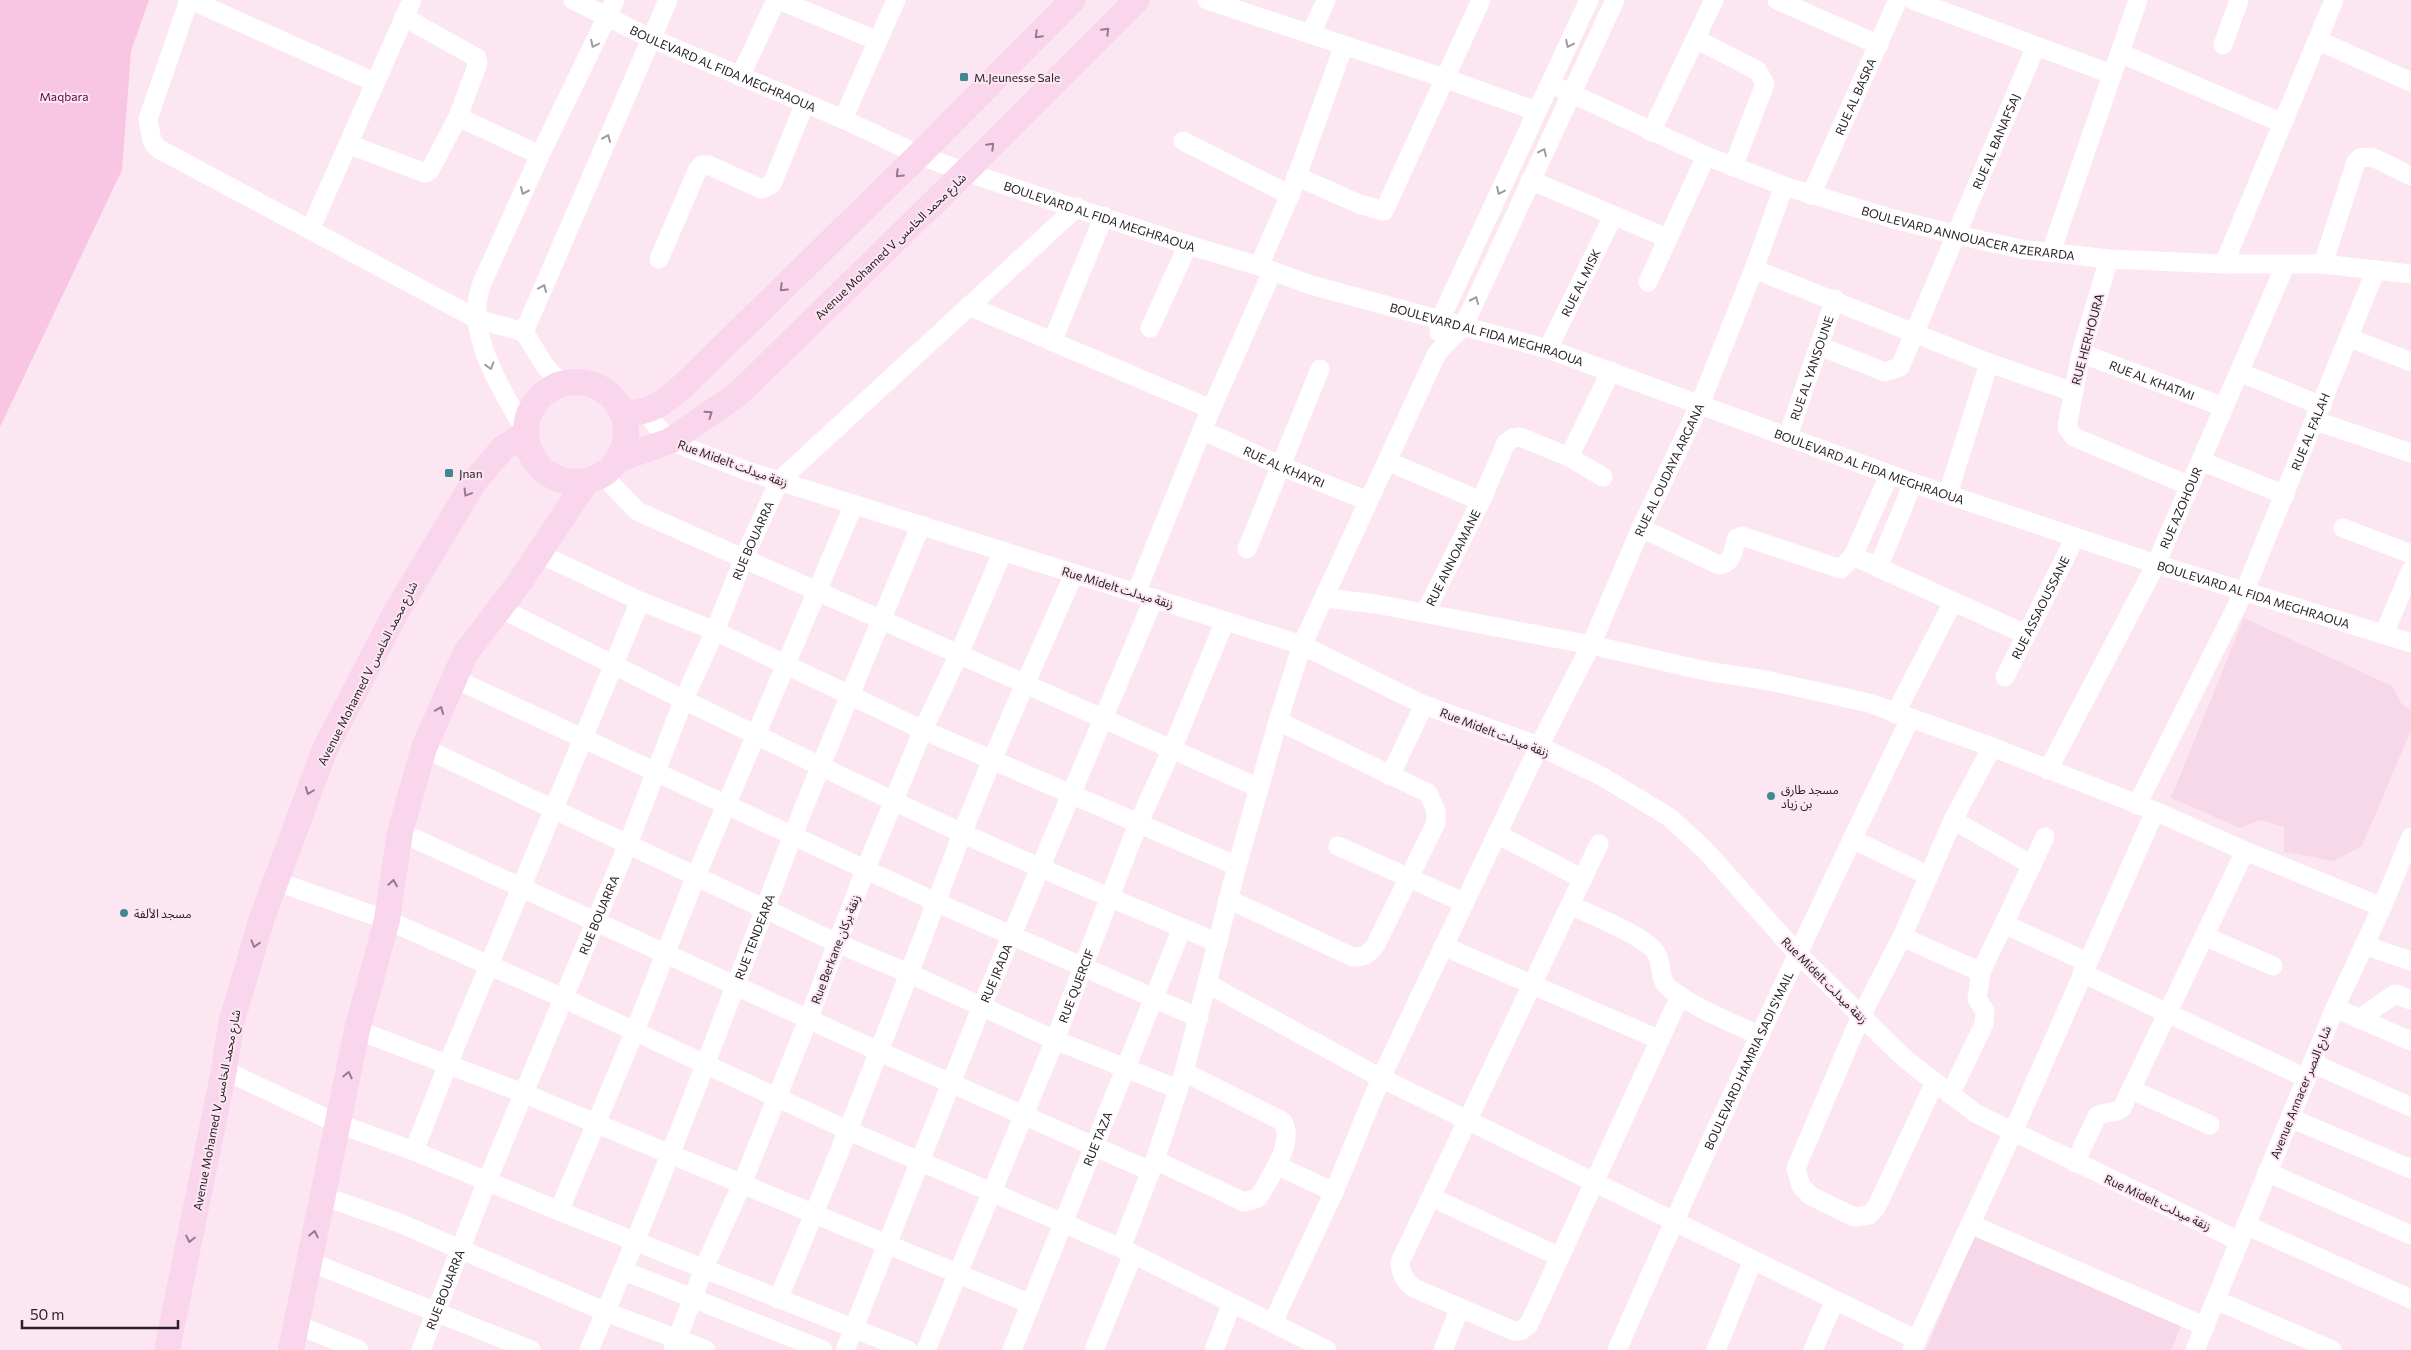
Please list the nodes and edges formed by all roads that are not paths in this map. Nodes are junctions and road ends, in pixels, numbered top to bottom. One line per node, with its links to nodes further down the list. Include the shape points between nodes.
1 (190, 0): 37 (street); 63 (street, via 148,119 152,141 157,148)
2 (412, 0): 22 (street)
3 (573, 0): 23 (street, BOULEVARD AL FIDA MEGHRAOUA)
4 (615, 0): 23 (street)
5 (668, 0): 25 (street)
6 (778, 0): 28 (street); 35 (street)
7 (896, 0): 28 (street)
8 (1073, 0): 50 (street, one-way to 50)
9 (1137, 0): 53 (street, Avenue Mohamed V شارع محمد الخامس, one-way to 9)
10 (1207, 0): 24 (street)
11 (1326, 0): 24 (street)
12 (1481, 0): 36 (street)
13 (1615, 0): 40 (street)
14 (1714, 0): 26 (street)
15 (1777, 0): 30 (street)
16 (1898, 0): 30 (street, RUE AL BASRA)
17 (1913, 0): 32 (street)
18 (2137, 0): 33 (street)
19 (2239, 0): 31 (street)
20 (2334, 0): 27 (street)
21 (1582, 2): 39 (street, one-way to 39)
22 (404, 17): 37 (street); 43 (street, via 477,58)
23 (606, 18): 25 (street, BOULEVARD AL FIDA MEGHRAOUA); 49 (street, one-way to 49)
24 (1311, 34): 29 (street)
25 (650, 38): 35 (street, BOULEVARD AL FIDA MEGHRAOUA); 84 (street, one-way to 25)
26 (1696, 39): 46 (street); 52 (street, via 1758,72 1765,84)
27 (2317, 40): 38 (street); 45 (street)
28 (878, 41): 44 (street)
29 (1344, 45): 36 (street); 54 (street, RUE JRADA)
30 (1879, 45): 59 (street, RUE AL BASRA)
31 (2223, 45)
32 (2036, 46): 34 (street); 64 (street, RUE AL BANAFSAJ)
33 (2120, 53): 34 (street); 45 (street)
34 (2111, 74): 67 (street)
35 (740, 77): 41 (street, BOULEVARD AL FIDA MEGHRAOUA)
36 (1444, 78): 42 (street); 54 (street, via 1384,211 1359,204)
37 (374, 82): 48 (street)
38 (2411, 82)
39 (1551, 84): 40 (street, BOULEVARD ANNOUACER AZERARDA); 42 (street)
40 (1571, 93): 46 (street, BOULEVARD ANNOUACER AZERARDA); 56 (street, one-way to 40)
41 (805, 103): 44 (street, BOULEVARD AL FIDA MEGHRAOUA); 68 (street, via 772,184 767,188 762,189 708,165 698,169)
42 (1536, 111): 81 (street, one-way to 81)
43 (458, 117): 48 (street, via 430,170 425,172); 49 (street)
44 (843, 119): 50 (street, BOULEVARD AL FIDA MEGHRAOUA)
45 (2282, 123): 70 (street)
46 (1651, 132): 51 (street, BOULEVARD ANNOUACER AZERARDA)
47 (1183, 141): 58 (street)
48 (348, 144): 63 (street)
49 (540, 155): 80 (street, one-way to 80, via 482,283)
50 (919, 155): 53 (street, BOULEVARD AL FIDA MEGHRAOUA); 102 (street, one-way to 102, via 684,385 668,399)
51 (1706, 156): 52 (street, BOULEVARD ANNOUACER AZERARDA); 65 (street)
52 (1733, 167): 57 (street, BOULEVARD ANNOUACER AZERARDA)
53 (965, 172): 60 (street, BOULEVARD AL FIDA MEGHRAOUA); 107 (street, Avenue Mohamed V شارع محمد الخامس, one-way to 53, via 738,394)
54 (1296, 176): 58 (street, RUE JRADA)
55 (2411, 176): 71 (street, via 2372,157 2360,158)
56 (1530, 180): 62 (street); 82 (street, one-way to 56)
57 (1784, 186): 59 (street, BOULEVARD ANNOUACER AZERARDA); 74 (street, RUE AL OUDAYA ARGANA)
58 (1290, 195): 73 (street, RUE JRADA)
59 (1812, 195): 64 (street, BOULEVARD ANNOUACER AZERARDA)
60 (1076, 207): 61 (street, BOULEVARD AL FIDA MEGHRAOUA); 79 (street)
61 (1104, 216): 66 (street, BOULEVARD AL FIDA MEGHRAOUA); 87 (street)
62 (1613, 216): 65 (street); 89 (street, RUE AL MISK)
63 (310, 230): 80 (street)
64 (1957, 235): 67 (street, BOULEVARD ANNOUACER AZERARDA); 85 (street)
65 (1667, 238): 77 (street)
66 (1188, 245): 73 (street, BOULEVARD AL FIDA MEGHRAOUA); 83 (street)
67 (2051, 252): 69 (street, BOULEVARD ANNOUACER AZERARDA)
68 (659, 259)
69 (2109, 259): 70 (street, BOULEVARD ANNOUACER AZERARDA); 91 (street, RUE HERHOURA)
70 (2224, 264): 72 (street, BOULEVARD ANNOUACER AZERARDA)
71 (2323, 264): 72 (street, BOULEVARD ANNOUACER AZERARDA); 75 (street, BOULEVARD ANNOUACER AZERARDA)
72 (2285, 266): 96 (street, RUE AZOHOUR)
73 (1265, 269): 81 (street, BOULEVARD AL FIDA MEGHRAOUA); 101 (street, RUE JRADA)
74 (1754, 269): 78 (street); 99 (street, RUE AL OUDAYA ARGANA)
75 (2376, 270): 76 (street, BOULEVARD ANNOUACER AZERARDA); 86 (street, RUE AL FALAH)
76 (2411, 274)
77 (1648, 282)
78 (1835, 300): 85 (street); 88 (street, RUE AL YANSOUNE)
79 (969, 306): 87 (street); 116 (street)
80 (477, 320): 84 (street); 105 (street, one-way to 105, via 492,373)
81 (1440, 320): 82 (street, BOULEVARD AL FIDA MEGHRAOUA); 90 (street)
82 (1464, 325): 89 (street, BOULEVARD AL FIDA MEGHRAOUA); 90 (street)
83 (1150, 328)
84 (524, 332): 97 (street, via 545,366)
85 (1915, 332): 88 (street, via 1900,367 1885,372); 93 (street)
86 (2350, 338): 92 (street); 103 (street, RUE AL FALAH)
87 (1052, 342): 101 (street)
88 (1819, 346): 106 (street, RUE AL YANSOUNE)
89 (1548, 349): 95 (street, BOULEVARD AL FIDA MEGHRAOUA)
90 (1437, 353): 111 (street)
91 (2081, 353): 98 (street, RUE HERHOURA); 100 (street, RUE AL KHATMI)
92 (2411, 362)
93 (1989, 363): 98 (street); 119 (street)
94 (1320, 368): 112 (street)
95 (1611, 371): 99 (street, BOULEVARD AL FIDA MEGHRAOUA); 109 (street)
96 (2239, 372): 100 (street, RUE AZOHOUR); 103 (street)
97 (562, 384): 102 (street, via 592,384); 105 (street, via 550,388 532,406)
98 (2073, 392): 118 (street, RUE HERHOURA, via 2067,428 2074,437)
99 (1700, 404): 106 (street, BOULEVARD AL FIDA MEGHRAOUA); 125 (street, RUE AL OUDAYA ARGANA)
100 (2224, 407): 110 (street, RUE AZOHOUR)
101 (1211, 409): 104 (street, RUE JRADA)
102 (634, 413): 107 (street, Rue Midelt زنقة ميدلت); 113 (street, via 626,432 626,442)
103 (2319, 413): 108 (street); 120 (street, RUE AL FALAH)
104 (1202, 430): 112 (street, RUE AL KHAYRI); 140 (street, RUE JRADA)
105 (525, 432): 113 (street, via 530,455 544,472 564,482); 207 (street, Avenue Mohamed V شارع محمد الخامس, one-way to 207, via 503,448 474,482 396,612 325,749)
106 (1788, 436): 114 (street, BOULEVARD AL FIDA MEGHRAOUA)
107 (670, 440): 113 (street, Avenue Mohamed V شارع محمد الخامس); 116 (street, Rue Midelt زنقة ميدلت)
108 (2411, 453)
109 (1569, 457): 115 (street); 122 (street, RUE ANNOAMANE, via 1520,437 1513,438 1506,443)
110 (2201, 461): 118 (street, RUE AZOHOUR); 120 (street)
111 (1389, 462): 121 (street); 122 (street, RUE ANNOAMANE)
112 (1281, 466): 121 (street, RUE AL KHAYRI); 128 (street)
113 (602, 472): 130 (street); 133 (street, via 637,511)
114 (1889, 474): 117 (street, BOULEVARD AL FIDA MEGHRAOUA); 132 (street)
115 (1603, 477)
116 (779, 481): 123 (street, Rue Midelt زنقة ميدلت); 133 (street, RUE BOUARRA)
117 (1914, 484): 119 (street, BOULEVARD AL FIDA MEGHRAOUA); 135 (street)
118 (2190, 486): 134 (street, RUE AZOHOUR)
119 (1948, 494): 127 (street, BOULEVARD AL FIDA MEGHRAOUA)
120 (2285, 496): 139 (street, RUE AL FALAH)
121 (1368, 501): 141 (street)
122 (1482, 501): 145 (street, RUE ANNOAMANE)
123 (854, 504): 124 (street, Rue Midelt زنقة ميدلت); 138 (street)
124 (921, 526): 129 (street, Rue Midelt زنقة ميدلت); 146 (street, RUE TENDEARA)
125 (1641, 528): 132 (street, via 1719,565 1730,560 1737,538 1742,536 1837,569 1845,567); 153 (street, RUE AL OUDAYA ARGANA)
126 (2343, 528): 131 (street)
127 (2075, 538): 134 (street, BOULEVARD AL FIDA MEGHRAOUA); 149 (street, RUE ASSAOUSSANE)
128 (1247, 549)
129 (1003, 551): 137 (street, Rue Midelt زنقة ميدلت); 154 (street, Rue Berkane زنقة بركان)
130 (538, 552): 142 (street); 144 (street)
131 (2411, 554)
132 (1853, 556): 135 (street)
133 (744, 558): 138 (street); 148 (street, RUE BOUARRA)
134 (2156, 564): 139 (street, BOULEVARD AL FIDA MEGHRAOUA); 175 (street, RUE AZOHOUR)
135 (1878, 568): 143 (street)
136 (2411, 570): 150 (street)
137 (1074, 574): 140 (street, Rue Midelt زنقة ميدلت); 159 (street)
138 (818, 590): 146 (street); 155 (street)
139 (2245, 590): 150 (street, BOULEVARD AL FIDA MEGHRAOUA); 182 (street, RUE AL FALAH)
140 (1145, 596): 147 (street, Rue Midelt زنقة ميدلت); 164 (street, RUE JRADA)
141 (1326, 598): 145 (street); 152 (street)
142 (640, 601): 148 (street); 156 (street)
143 (1953, 602): 149 (street); 163 (street, BOULEVARD HAMRIA SADI S'MAIL)
144 (500, 608): 156 (street); 158 (street, via 465,654)
145 (1425, 613): 153 (street)
146 (882, 619): 154 (street); 160 (street, RUE TENDEARA)
147 (1225, 621): 152 (street, Rue Midelt زنقة ميدلت); 172 (street, RUE QUERCIF)
148 (715, 631): 155 (street); 161 (street, RUE BOUARRA)
149 (2026, 634): 157 (street, RUE ASSAOUSSANE)
150 (2384, 634): 151 (street, BOULEVARD AL FIDA MEGHRAOUA)
151 (2411, 643)
152 (1302, 645): 162 (street, Rue Midelt زنقة ميدلت); 165 (street)
153 (1591, 645): 163 (street, via 1706,671 1825,692 1869,703); 169 (street, RUE AL OUDAYA ARGANA)
154 (959, 654): 159 (street); 166 (street, Rue Berkane زنقة بركان)
155 (785, 664): 160 (street); 167 (street)
156 (614, 665): 161 (street); 168 (street)
157 (2005, 677)
158 (453, 678): 168 (street); 171 (street, one-way to 158)
159 (1025, 686): 164 (street); 173 (street)
160 (850, 695): 166 (street); 174 (street, RUE TENDEARA)
161 (684, 699): 167 (street); 176 (street, RUE BOUARRA)
162 (1424, 705): 169 (street, Rue Midelt زنقة ميدلت); 177 (street)
163 (1903, 717): 170 (street); 193 (street, BOULEVARD HAMRIA SADI S'MAIL)
164 (1101, 720): 172 (street); 179 (street, RUE JRADA)
165 (1278, 721): 177 (street); 178 (street)
166 (923, 730): 173 (street); 180 (street, Rue Berkane زنقة بركان)
167 (756, 735): 174 (street); 181 (street)
168 (583, 739): 176 (street); 183 (street)
169 (1539, 746): 189 (street, RUE AL OUDAYA ARGANA); 227 (street, Rue Midelt زنقة ميدلت, via 1603,777 1669,817 1705,850)
170 (1992, 747): 175 (street); 185 (street)
171 (424, 748): 183 (street); 187 (street)
172 (1172, 749): 178 (street); 186 (street, RUE QUERCIF)
173 (994, 760): 179 (street); 188 (street)
174 (821, 765): 180 (street); 190 (street, RUE TENDEARA)
175 (2048, 770): 182 (street)
176 (656, 774): 181 (street); 194 (street, RUE BOUARRA)
177 (1390, 776): 204 (street, via 1428,793 1436,811 1436,823)
178 (1259, 788): 199 (street)
179 (1069, 794): 186 (street); 201 (street, RUE JRADA)
180 (895, 801): 188 (street); 200 (street, Rue Berkane زنقة بركان)
181 (726, 805): 190 (street); 202 (street)
182 (2137, 805): 184 (street)
183 (553, 809): 194 (street); 208 (street)
184 (2155, 810): 197 (street); 233 (street)
185 (1953, 820): 198 (street); 203 (street)
186 (1138, 824): 199 (street); 209 (street, RUE QUERCIF)
187 (400, 832): 208 (street); 216 (street, one-way to 187)
188 (963, 833): 201 (street); 211 (street)
189 (1497, 834): 205 (street); 212 (street, RUE AL OUDAYA ARGANA)
190 (793, 837): 200 (street); 215 (street, RUE TENDEARA)
191 (2045, 837): 198 (street)
192 (2411, 837): 206 (street, Avenue Annacer شارع النصر)
193 (1852, 839): 203 (street); 227 (street, BOULEVARD HAMRIA SADI S'MAIL)
194 (628, 844): 202 (street); 217 (street, RUE BOUARRA)
195 (1599, 844): 205 (street)
196 (1338, 846): 204 (street)
197 (2245, 851): 214 (street); 222 (street)
198 (2032, 865): 218 (street)
199 (1237, 866): 210 (street)
200 (866, 868): 211 (street); 223 (street, Rue Berkane زنقة بركان)
201 (1040, 868): 209 (street); 220 (street, RUE JRADA)
202 (696, 876): 215 (street); 228 (street)
203 (1929, 876): 221 (street)
204 (1407, 877): 210 (street, via 1374,946 1362,957 1353,957); 212 (street)
205 (1583, 879): 213 (street)
206 (2403, 879): 214 (street, Avenue Annacer شارع النصر)
207 (275, 881): 216 (street); 260 (street, Avenue Mohamed V شارع محمد الخامس, one-way to 260, via 231,1024)
208 (521, 887): 217 (street); 231 (street)
209 (1109, 898): 219 (street); 232 (street, RUE QUERCIF)
210 (1228, 899): 224 (street)
211 (938, 903): 220 (street); 235 (street)
212 (1465, 903): 225 (street, RUE AL OUDAYA ARGANA)
213 (1570, 905): 237 (street); 239 (street, via 1646,943 1660,960 1662,980)
214 (2382, 907): 226 (street, Avenue Annacer شارع النصر)
215 (766, 908): 223 (street); 238 (street, RUE TENDEARA)
216 (387, 920): 231 (street); 250 (street)
217 (594, 921): 228 (street); 240 (street, RUE BOUARRA)
218 (2004, 924): 233 (street); 234 (street)
219 (1182, 928): 224 (street); 241 (street, RUE TAZA)
220 (1012, 936): 232 (street); 243 (street, RUE JRADA)
221 (1902, 936): 234 (street); 246 (street)
222 (2204, 936): 230 (street); 245 (street)
223 (837, 943): 235 (street); 249 (street, Rue Berkane زنقة بركان)
224 (1218, 943): 236 (street)
225 (1443, 946): 237 (street); 262 (street, RUE AL OUDAYA ARGANA)
226 (2364, 946): 229 (street); 244 (street, Avenue Annacer شارع النصر)
227 (1797, 953): 246 (street, Rue Midelt زنقة ميدلت); 252 (street, BOULEVARD HAMRIA SADI S'MAIL)
228 (664, 954): 238 (street); 251 (street)
229 (2411, 961)
230 (2273, 966)
231 (488, 967): 240 (street); 257 (street)
232 (1083, 967): 241 (street); 253 (street, RUE QUERCIF)
233 (2085, 967): 245 (street); 278 (street)
234 (1981, 972): 268 (street, via 1977,999 1986,1011 1984,1024)
235 (908, 973): 243 (street); 256 (street)
236 (1208, 984): 247 (street); 262 (street)
237 (1531, 985): 254 (street); 273 (street)
238 (736, 986): 249 (street); 258 (street, RUE TENDEARA)
239 (1680, 996): 252 (street); 254 (street)
240 (563, 998): 251 (street); 267 (street, RUE BOUARRA)
241 (1154, 998): 247 (street); 259 (street, RUE TAZA)
242 (2411, 1000): 248 (street, via 2395,994)
243 (981, 1008): 253 (street); 265 (street, RUE JRADA)
244 (2335, 1008): 248 (street); 261 (street, Avenue Annacer شارع النصر)
245 (2168, 1012): 261 (street); 266 (street)
246 (1861, 1016): 264 (street, Rue Midelt زنقة ميدلت, via 1904,1058); 264 (street, via 1796,1168 1800,1186 1811,1196 1854,1217 1869,1215 1876,1208)
247 (1199, 1018): 263 (street)
248 (2360, 1019): 255 (street)
249 (808, 1020): 256 (street); 269 (street, Rue Berkane زنقة بركان)
250 (357, 1030): 257 (street); 274 (street, one-way to 250)
251 (635, 1032): 258 (street); 275 (street)
252 (1760, 1036): 297 (street, BOULEVARD HAMRIA SADI S'MAIL)
253 (1055, 1040): 259 (street); 271 (street, RUE QUERCIF)
254 (1660, 1040): 289 (street)
255 (2411, 1041)
256 (878, 1051): 265 (street); 277 (street)
257 (448, 1064): 267 (street); 280 (street)
258 (706, 1064): 269 (street); 281 (street, RUE TENDEARA)
259 (1126, 1069): 263 (street); 279 (street, RUE TAZA)
260 (224, 1070): 274 (street); 329 (street, Avenue Mohamed V شارع محمد الخامس, one-way to 329)
261 (2309, 1071): 270 (street); 272 (street, Avenue Annacer شارع النصر)
262 (1381, 1078): 273 (street); 291 (street, RUE AL OUDAYA ARGANA)
263 (1181, 1080): 284 (street); 285 (street, via 1282,1121 1287,1130)
264 (1935, 1082): 268 (street, Rue Midelt زنقة ميدلت)
265 (951, 1084): 271 (street); 282 (street, RUE JRADA)
266 (2132, 1090): 276 (street); 283 (street, via 2118,1112 2102,1112 2093,1120)
267 (523, 1093): 275 (street); 288 (street, RUE BOUARRA)
268 (1950, 1095): 278 (street, Rue Midelt زنقة ميدلت, via 1975,1113)
269 (776, 1097): 277 (street); 290 (street, Rue Berkane زنقة بركان)
270 (2411, 1106)
271 (1024, 1116): 279 (street); 292 (street, RUE QUERCIF)
272 (2290, 1118): 286 (street); 287 (street, Avenue Annacer شارع النصر)
273 (1467, 1120): 289 (street); 294 (street)
274 (336, 1123): 280 (street); 293 (street)
275 (596, 1124): 281 (street); 295 (street)
276 (2210, 1125)
277 (847, 1130): 282 (street); 296 (street)
278 (2013, 1132): 283 (street, Rue Midelt زنقة ميدلت); 299 (street)
279 (1095, 1146): 284 (street); 298 (street, RUE TAZA)
280 (414, 1150): 288 (street)
281 (669, 1153): 290 (street); 302 (street, RUE TENDEARA)
282 (921, 1161): 292 (street); 303 (street, RUE JRADA)
283 (2075, 1163): 300 (street, Rue Midelt زنقة ميدلت)
284 (1152, 1165): 285 (street, via 1244,1202 1258,1198); 305 (street)
285 (1278, 1166): 291 (street)
286 (2411, 1169)
287 (2267, 1172): 300 (street, Avenue Annacer شارع النصر); 301 (street)
288 (487, 1182): 295 (street); 304 (street, RUE BOUARRA)
289 (1594, 1182): 297 (street); 306 (street)
290 (742, 1184): 296 (street); 309 (street, Rue Berkane زنقة بركان)
291 (1334, 1192): 322 (street, RUE AL OUDAYA ARGANA)
292 (992, 1193): 298 (street); 311 (street, RUE QUERCIF)
293 (322, 1196): 304 (street); 308 (street, one-way to 293)
294 (1431, 1197): 306 (street); 319 (street, via 1400,1262 1400,1270 1406,1282 1414,1288)
295 (559, 1211): 302 (street)
296 (815, 1214): 303 (street); 313 (street)
297 (1673, 1221): 307 (street); 345 (street, BOULEVARD HAMRIA SADI S'MAIL)
298 (1064, 1224): 305 (street); 317 (street, RUE TAZA)
299 (1970, 1224): 324 (street); 328 (street)
300 (2242, 1233): 314 (street, Rue Midelt زنقة ميدلت); 316 (street, Avenue Annacer شارع النصر)
301 (2411, 1236)
302 (635, 1239): 309 (street); 310 (street, RUE TENDEARA)
303 (887, 1243): 311 (street); 325 (street, RUE JRADA)
304 (461, 1249): 320 (street, RUE BOUARRA); 321 (street)
305 (1127, 1251): 318 (street); 341 (street)
306 (1560, 1256): 319 (street, via 1529,1324 1521,1330 1514,1331)
307 (1753, 1260): 315 (street); 346 (street)
308 (308, 1261): 320 (street); 323 (street)
309 (704, 1268): 312 (street, Rue Berkane زنقة بركان); 313 (street)
310 (624, 1271): 312 (street); 321 (street, RUE TENDEARA)
311 (958, 1273): 317 (street); 339 (street, RUE QUERCIF)
312 (692, 1298): 327 (street, Rue Berkane زنقة بركان); 336 (street)
313 (778, 1299): 325 (street)
314 (2411, 1299)
315 (1835, 1300): 328 (street); 347 (street)
316 (2216, 1300): 324 (street, Avenue Annacer شارع النصر); 349 (street)
317 (1031, 1304): 340 (street, RUE TAZA)
318 (1232, 1304): 322 (street); 342 (street)
319 (1460, 1308): 344 (street)
320 (436, 1311): 332 (street, RUE BOUARRA); 333 (street)
321 (606, 1312): 327 (street); 334 (street, RUE TENDEARA)
322 (1273, 1322): 326 (street)
323 (295, 1324): 330 (street); 331 (street)
324 (2204, 1326): 348 (street, Avenue Annacer شارع النصر)
325 (854, 1330): 337 (street, RUE JRADA); 338 (street)
326 (1296, 1343): 343 (street)
327 (675, 1344): 335 (street)
328 (1914, 1345)
329 (167, 1350)
330 (291, 1350)
331 (359, 1350)
332 (421, 1350)
333 (532, 1350)
334 (589, 1350)
335 (706, 1350)
336 (823, 1350)
337 (845, 1350)
338 (908, 1350)
339 (926, 1350)
340 (1012, 1350)
341 (1094, 1350)
342 (1214, 1350)
343 (1327, 1350)
344 (1443, 1350)
345 (1617, 1350)
346 (1716, 1350)
347 (1813, 1350)
348 (2196, 1350)
349 (2332, 1350)

